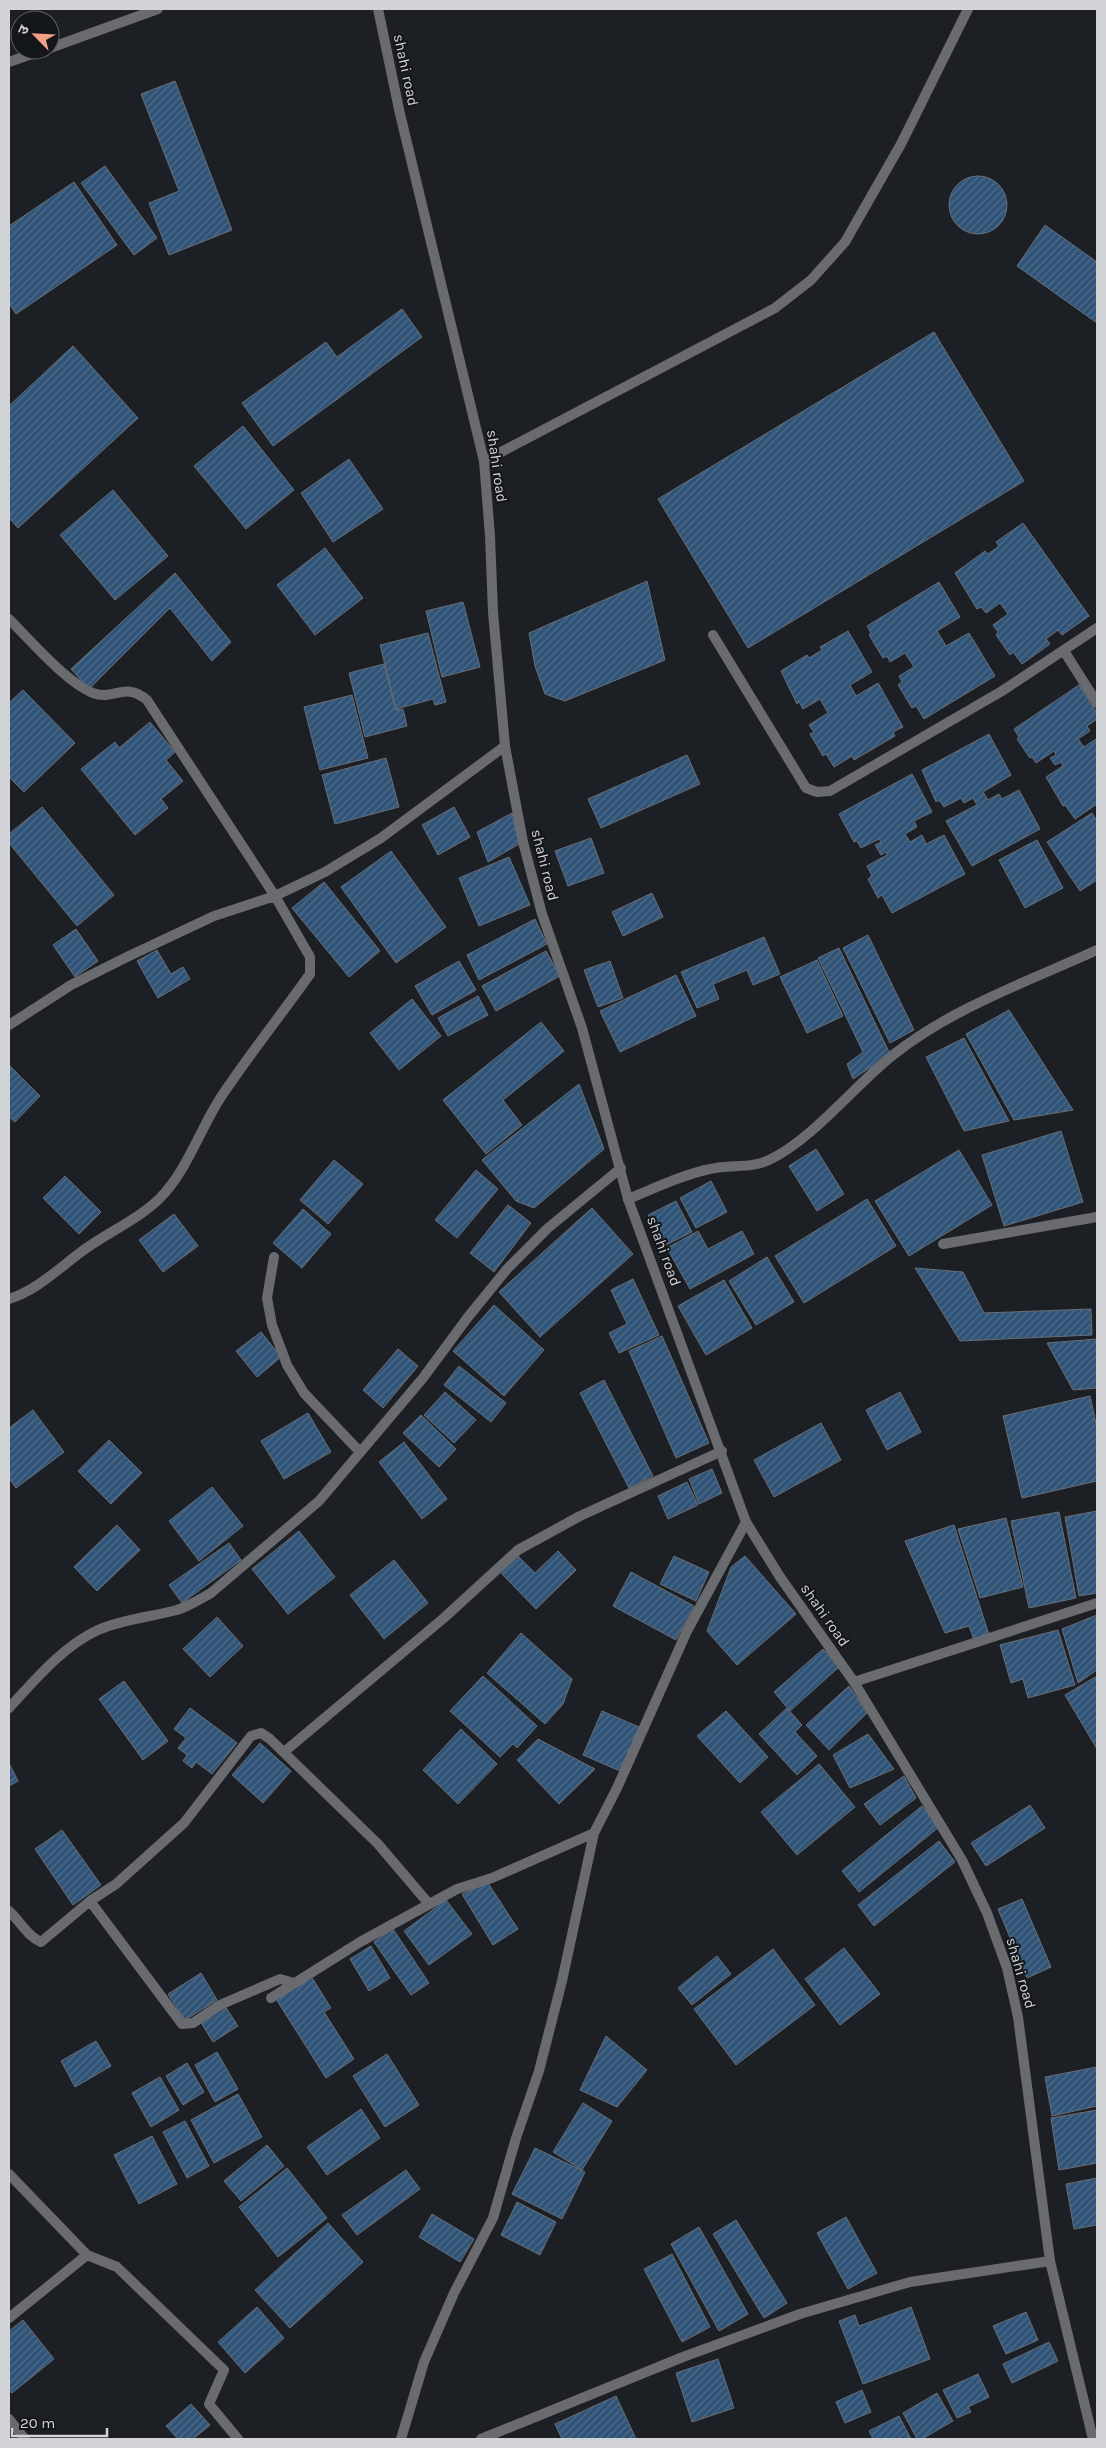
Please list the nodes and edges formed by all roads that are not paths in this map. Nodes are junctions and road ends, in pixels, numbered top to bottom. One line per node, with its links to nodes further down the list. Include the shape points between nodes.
1 (158, 9): 4 (street)
2 (378, 9): 5 (street, shahi road, via 400,114)
3 (968, 9): 5 (street, via 901,144 846,242 811,280 775,308)
4 (60, 44)
5 (484, 462): 11 (street, shahi road)
6 (9, 619): 12 (street, via 72,680 87,690 104,694 129,690 138,692 147,700)
7 (1097, 628): 9 (street)
8 (713, 635): 9 (street, via 806,788 816,792 830,791 1002,692)
9 (1064, 650): 10 (street)
10 (1097, 703)
11 (505, 746): 12 (street, via 381,838 325,872); 15 (street, shahi road, via 523,842 542,914 582,1028)
12 (275, 896): 14 (street, via 214,916 129,956 71,985); 20 (street, via 310,957 310,974 220,1098 176,1177 153,1205 92,1243 44,1282 24,1295)
13 (1097, 950): 16 (street, via 927,1031 893,1055 798,1142 770,1160 705,1170)
14 (9, 1025)
15 (621, 1168): 16 (street, shahi road); 22 (street, via 548,1228 507,1269 423,1378)
16 (628, 1199): 21 (street, shahi road)
17 (1097, 1218): 18 (street)
18 (943, 1244)
19 (274, 1258): 22 (street, via 267,1298 272,1325 287,1365 304,1393)
20 (9, 1299)
21 (722, 1451): 23 (street, shahi road); 27 (street, via 580,1516 518,1550 445,1617)
22 (360, 1452): 26 (street, via 319,1501 211,1593 178,1610 98,1630 75,1644 44,1671)
23 (746, 1522): 25 (street, shahi road, via 780,1577); 28 (street, via 688,1630)
24 (1097, 1603): 25 (street)
25 (854, 1682): 36 (street, shahi road, via 962,1860 987,1913 1007,1968 1018,2017)
26 (9, 1708)
27 (284, 1752): 29 (street, via 261,1733 251,1736 184,1823 116,1884); 30 (street, via 378,1844)
28 (594, 1833): 30 (street, via 492,1878 457,1889); 41 (street, via 575,1927 539,2071 493,2218 454,2293 424,2362)
29 (90, 1902): 31 (street, via 41,1942 33,1939); 32 (street, via 182,2024 193,2023 220,2005 280,1979)
30 (429, 1904): 32 (street)
31 (9, 1911)
32 (294, 1983): 33 (street)
33 (272, 1998)
34 (9, 2174): 35 (street)
35 (87, 2255): 37 (street); 40 (street, via 117,2267 224,2370 208,2404)
36 (1050, 2261): 42 (street, via 910,2282 800,2314 683,2357); 43 (street, shahi road)
37 (9, 2318)
38 (9, 2419): 39 (street)
39 (25, 2439)
40 (238, 2439)
41 (401, 2439)
42 (481, 2439)
43 (1093, 2439)

